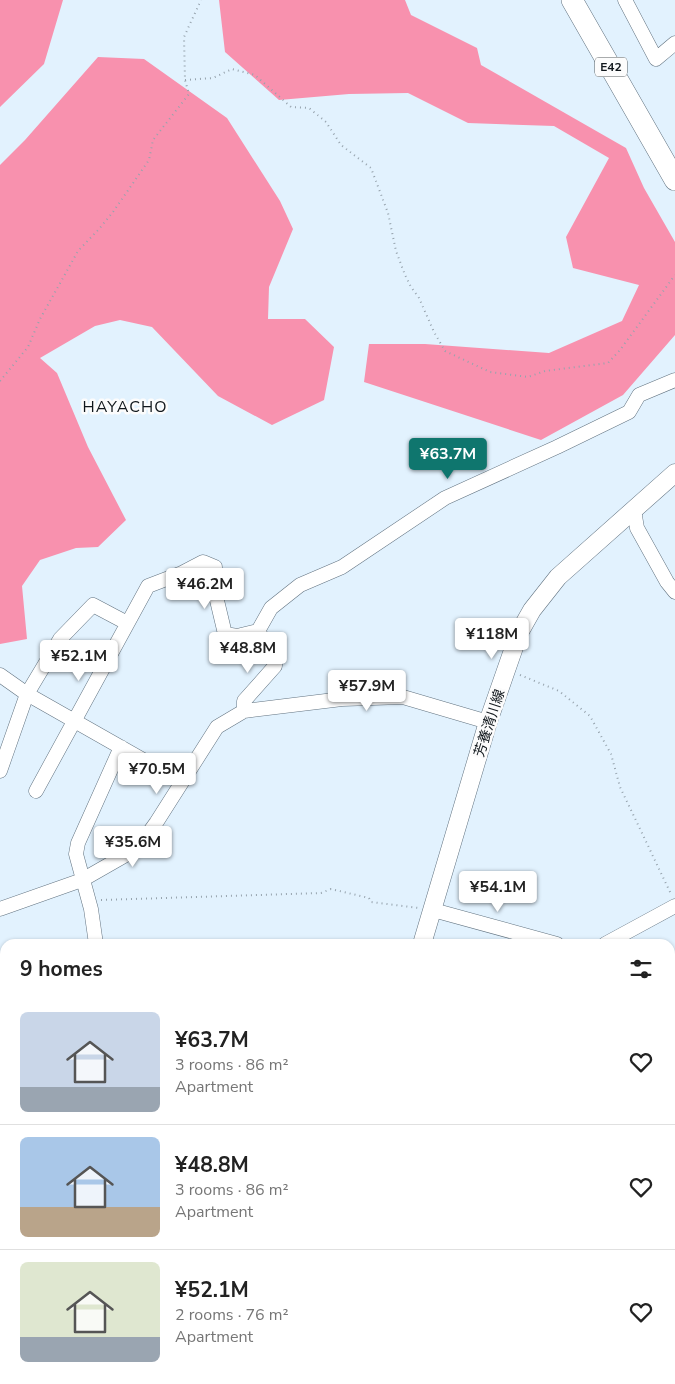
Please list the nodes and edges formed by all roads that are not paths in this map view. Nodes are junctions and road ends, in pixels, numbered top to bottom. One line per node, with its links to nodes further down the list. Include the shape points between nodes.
1 (572, 0): 5 (highway, E42)
2 (584, 0): 5 (highway, E42)
3 (625, 0): 4 (street, via 656,59)
4 (675, 43)
5 (649, 133): 6 (highway, E42)
6 (675, 180)
7 (675, 380): 12 (street, via 639,395 629,412 445,498 342,567 300,585 271,608)
8 (675, 473): 9 (main road, 芳養清川線)
9 (634, 510): 10 (street, via 637,528); 17 (main road, 芳養清川線, via 558,577 532,610 519,633)
10 (675, 592)
11 (127, 624): 12 (street, via 148,586 203,562 214,567 215,592 226,634 237,636); 14 (street, via 93,605 60,639); 16 (street)
12 (258, 631): 15 (street, via 275,658 275,666 244,700)
13 (0, 676): 14 (street)
14 (27, 694): 16 (street); 19 (street)
15 (244, 711): 17 (street, via 342,699 403,697); 20 (street, via 217,727)
16 (74, 720): 18 (street); 21 (street)
17 (488, 722): 25 (main road, 芳養清川線)
18 (121, 747): 20 (street); 22 (street, via 78,843 76,854)
19 (0, 772)
20 (182, 782): 22 (street, via 138,848)
21 (36, 791)
22 (82, 880): 24 (street); 26 (street, via 90,904)
23 (673, 900): 29 (street)
24 (0, 909)
25 (431, 915): 27 (main road, 芳養清川線); 28 (street)
26 (95, 939)
27 (424, 939)
28 (534, 939)
29 (613, 939)

